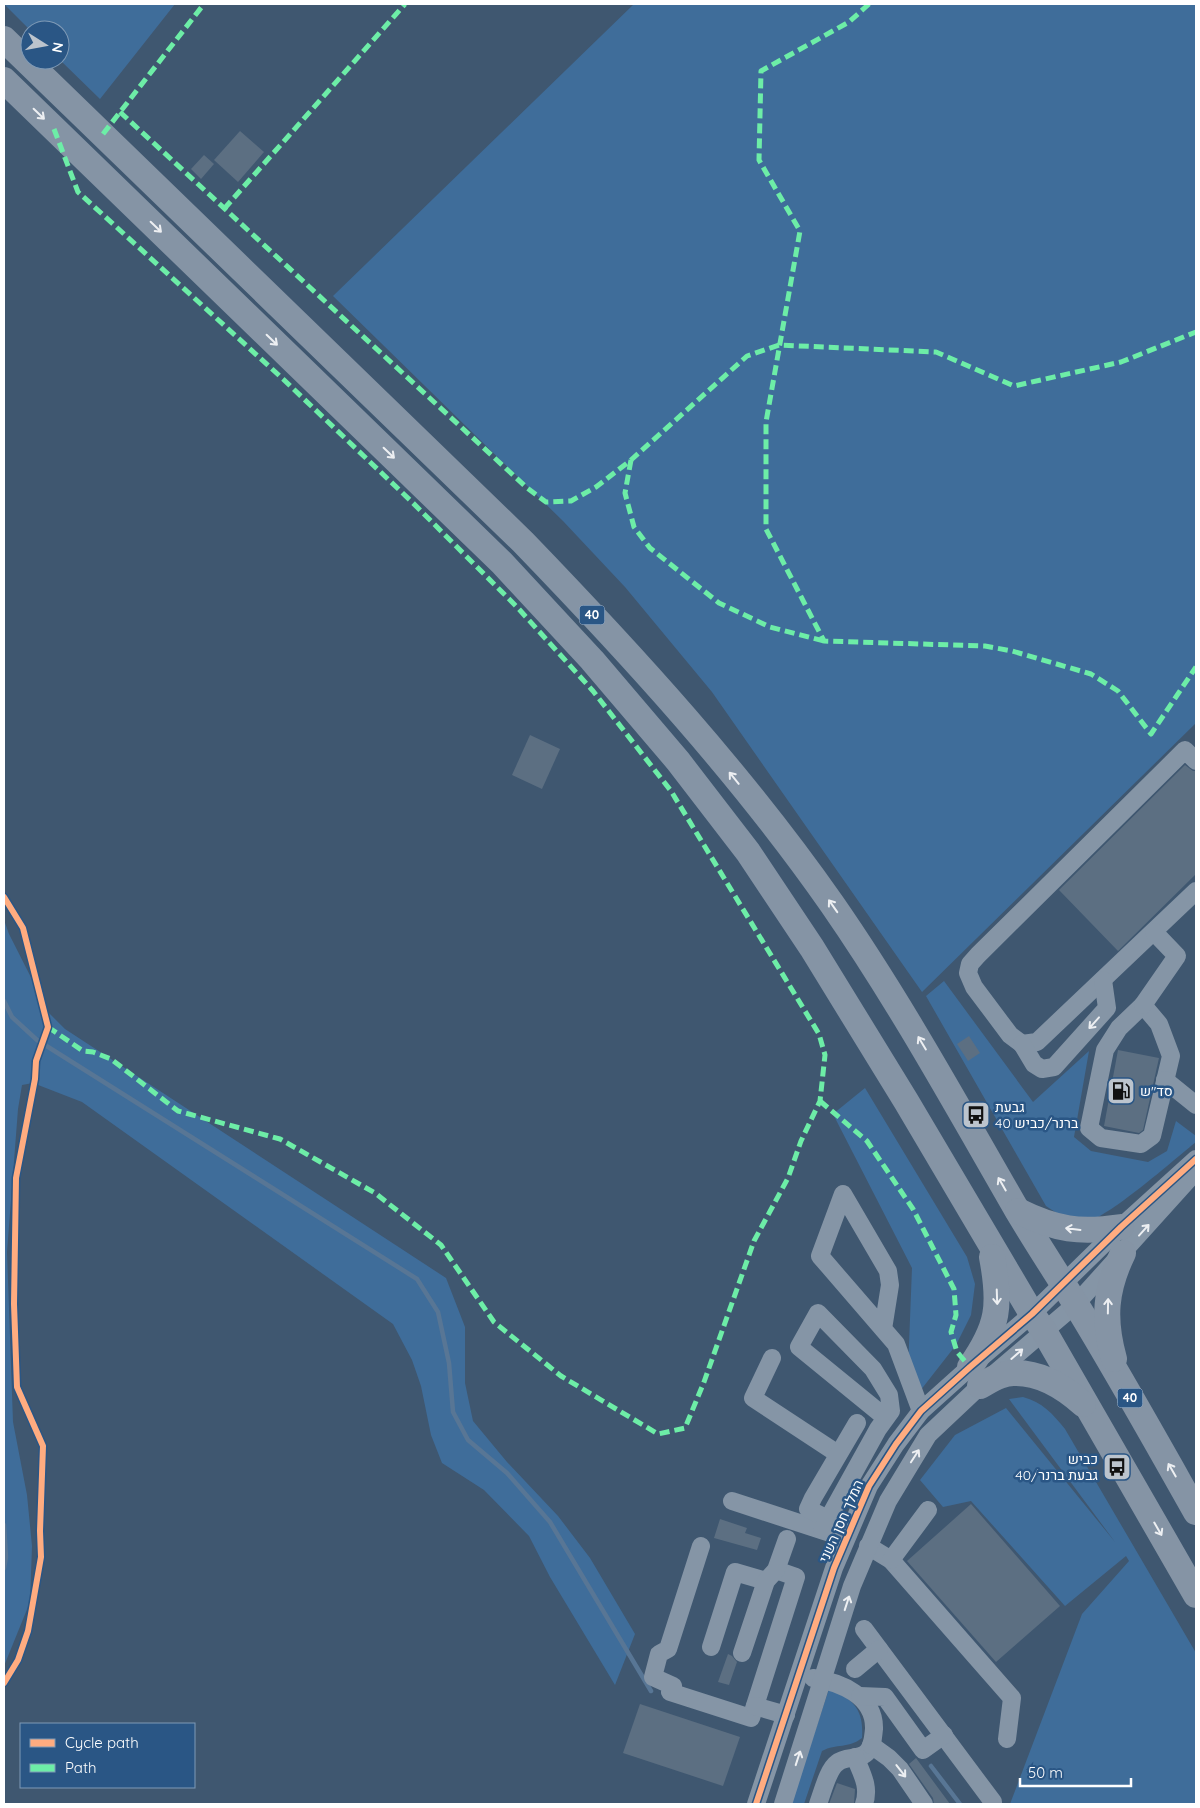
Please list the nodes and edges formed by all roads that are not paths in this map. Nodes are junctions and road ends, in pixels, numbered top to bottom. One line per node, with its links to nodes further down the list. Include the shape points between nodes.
1 (4, 39): 13 (highway, 40, one-way to 1, via 928,1052 882,979 769,820 696,730 516,536)
2 (4, 80): 14 (highway, 40, one-way to 14, via 502,563 592,660 678,761 748,852 812,948)
3 (1196, 761): 8 (street, via 1185,750 970,964 968,974 974,987 1010,1035)
4 (1196, 891): 5 (street)
5 (1154, 932): 6 (street); 7 (street, via 1177,956)
6 (1103, 980): 8 (street, via 1037,1042); 8 (street, one-way to 8, via 1107,1008 1054,1067 1042,1069 1034,1064)
7 (1143, 1005): 9 (street, via 1159,1024 1171,1056); 9 (street, via 1120,1028 1105,1050 1089,1128 1101,1138 1141,1144 1152,1136)
8 (1022, 1044)
9 (1165, 1080): 10 (street)
10 (1196, 1105)
11 (1196, 1159): 15 (street)
12 (1196, 1171): 15 (street, one-way to 12)
13 (1018, 1211): 15 (highway, one-way to 13, via 1100,1230 1070,1230 1041,1222); 16 (highway, 40)
14 (984, 1232): 17 (highway, 40); 20 (highway, one-way to 20, via 998,1303)
15 (1122, 1240): 16 (street); 16 (street); 21 (highway, one-way to 15, via 1111,1348 1108,1316 1108,1292)
16 (1069, 1295): 17 (street, המלך חסן השני); 21 (highway, 40)
17 (1038, 1323): 20 (street, המלך חסן השני); 23 (highway, 40)
18 (883, 1329): 18 (street, via 890,1284 888,1271 843,1194 820,1256); 22 (street, via 896,1344)
19 (772, 1358): 26 (street, via 753,1398)
20 (975, 1376): 22 (street, המלך חסן השני); 23 (highway, via 1029,1374 1063,1389); 34 (street, המלך חסן השני, one-way to 20, via 888,1501 928,1435)
21 (1124, 1388): 29 (highway, 40, one-way to 21)
22 (921, 1411): 31 (street, המלך חסן השני, via 869,1486)
23 (1090, 1411): 37 (highway, 40, one-way to 37)
24 (886, 1418): 24 (street, via 891,1411 889,1396 873,1369 818,1312 799,1347); 30 (street)
25 (857, 1422): 26 (street)
26 (838, 1454): 30 (street, via 808,1509)
27 (732, 1501): 30 (street)
28 (928, 1510): 35 (street)
29 (1196, 1512)
30 (825, 1525): 31 (street)
31 (846, 1538): 43 (street, המלך חסן השני)
32 (787, 1539): 36 (street)
33 (702, 1546): 46 (street, via 668,1649 659,1654 653,1677 673,1686 670,1692 751,1718)
34 (868, 1546): 35 (street); 44 (street, המלך חסן השני, one-way to 34)
35 (891, 1560): 49 (street, via 1012,1698)
36 (771, 1576): 39 (street, via 735,1572); 41 (street); 46 (street, via 796,1577)
37 (1196, 1594)
38 (864, 1629): 40 (street)
39 (711, 1647)
40 (879, 1649): 42 (street); 48 (street)
41 (742, 1653)
42 (855, 1669)
43 (798, 1676): 44 (street); 47 (street, המלך חסן השני)
44 (823, 1679): 45 (street, via 849,1688); 54 (street, המלך חסן השני, one-way to 44)
45 (860, 1696): 48 (street, via 885,1697 923,1750); 50 (street, via 869,1707 874,1723)
46 (755, 1706): 47 (street)
47 (786, 1715): 53 (street, המלך חסן השני)
48 (944, 1736): 52 (street)
49 (1007, 1739)
50 (871, 1746): 51 (street, via 862,1757); 57 (street, one-way to 57, via 900,1769)
51 (855, 1758): 55 (street, via 837,1762); 56 (street, via 866,1787)
52 (994, 1802)
53 (756, 1804)
54 (783, 1804)
55 (818, 1804)
56 (864, 1804)
57 (924, 1804)

